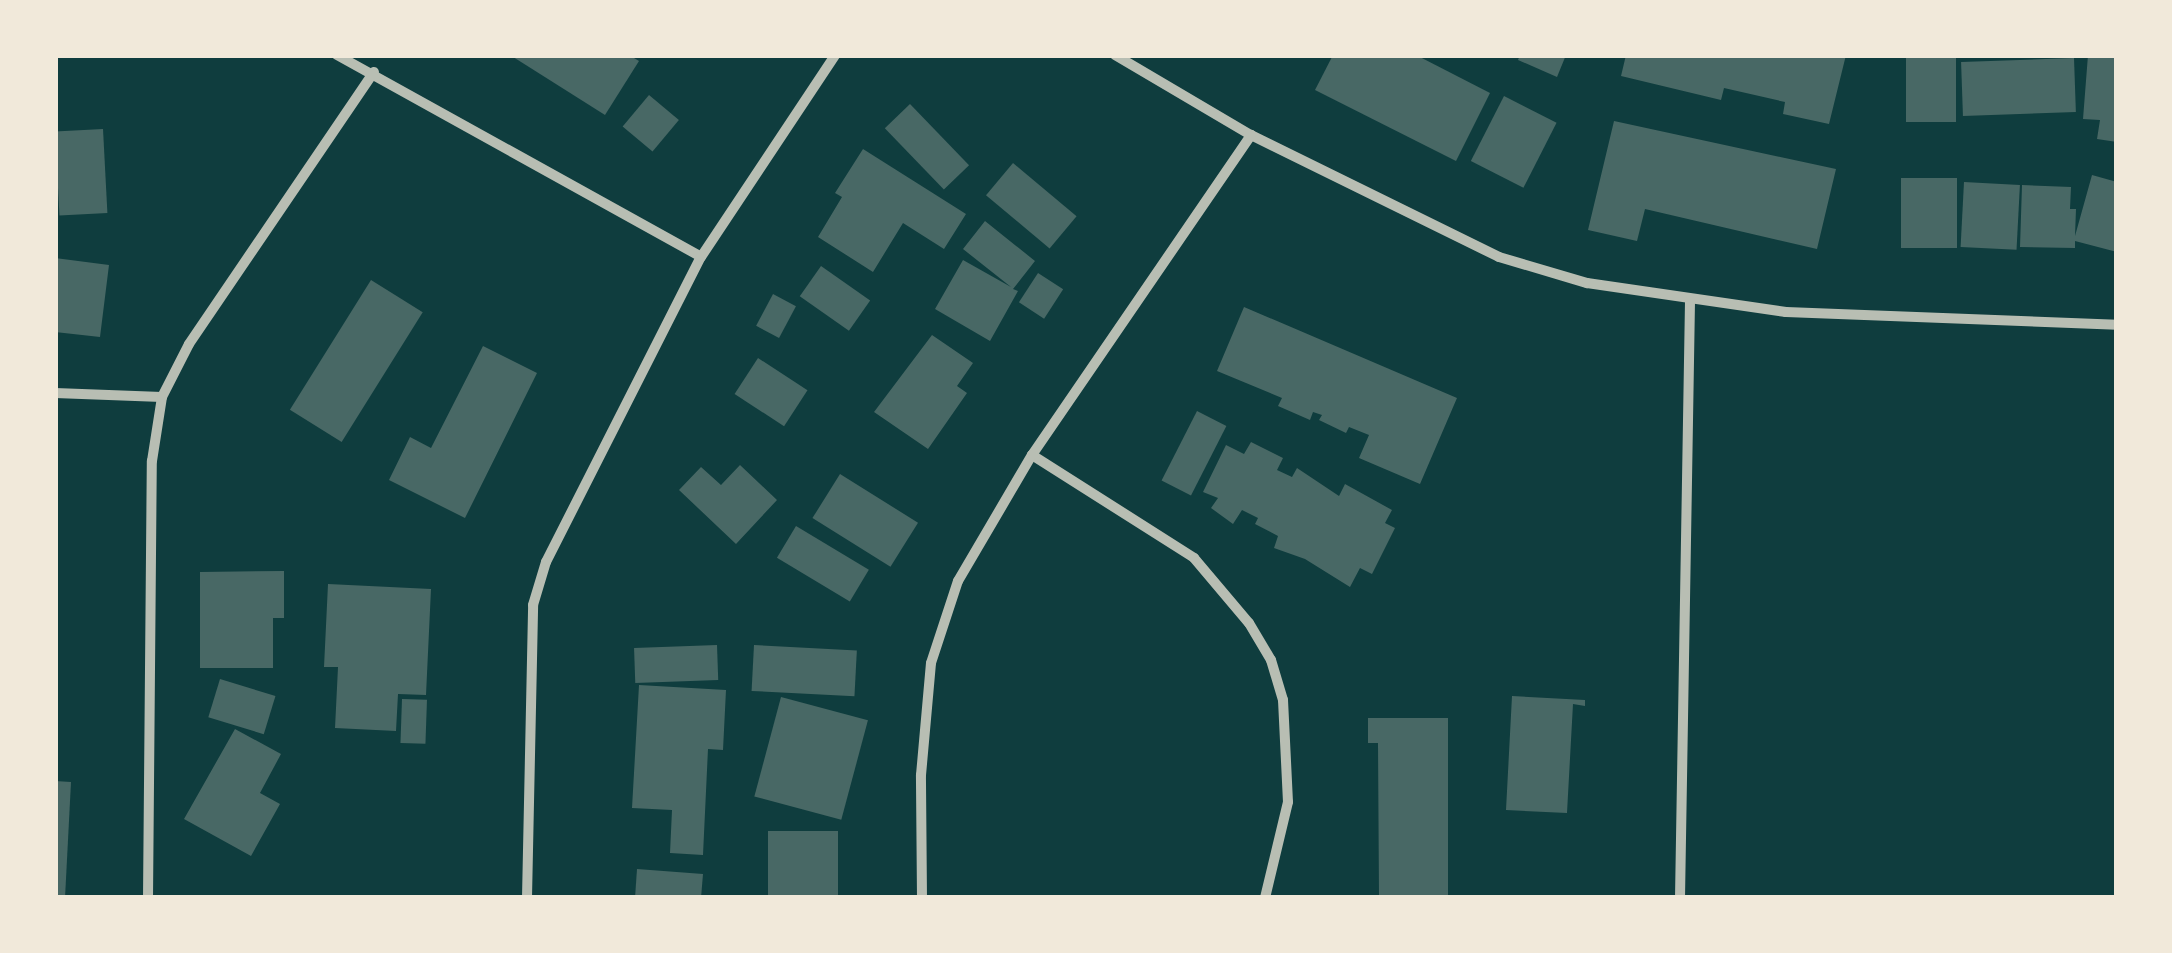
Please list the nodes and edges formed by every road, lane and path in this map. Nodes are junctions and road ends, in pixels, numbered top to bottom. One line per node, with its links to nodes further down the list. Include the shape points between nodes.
1 (337, 55): 4 (street)
2 (835, 55): 6 (street)
3 (1115, 55): 5 (street)
4 (374, 72): 6 (street); 10 (street, via 189,344)
5 (1251, 135): 7 (street, via 1499,257 1587,283); 11 (street)
6 (701, 257): 13 (street, via 546,562 533,605)
7 (1690, 301): 8 (street, via 1786,312); 16 (street)
8 (2117, 325)
9 (55, 394): 10 (street)
10 (162, 396): 12 (street, via 152,461)
11 (1032, 455): 14 (street, via 958,581 931,663 920,775); 15 (street, via 1194,558 1271,660 1283,700 1288,802)
12 (148, 898)
13 (527, 898)
14 (922, 898)
15 (1266, 898)
16 (1680, 898)

